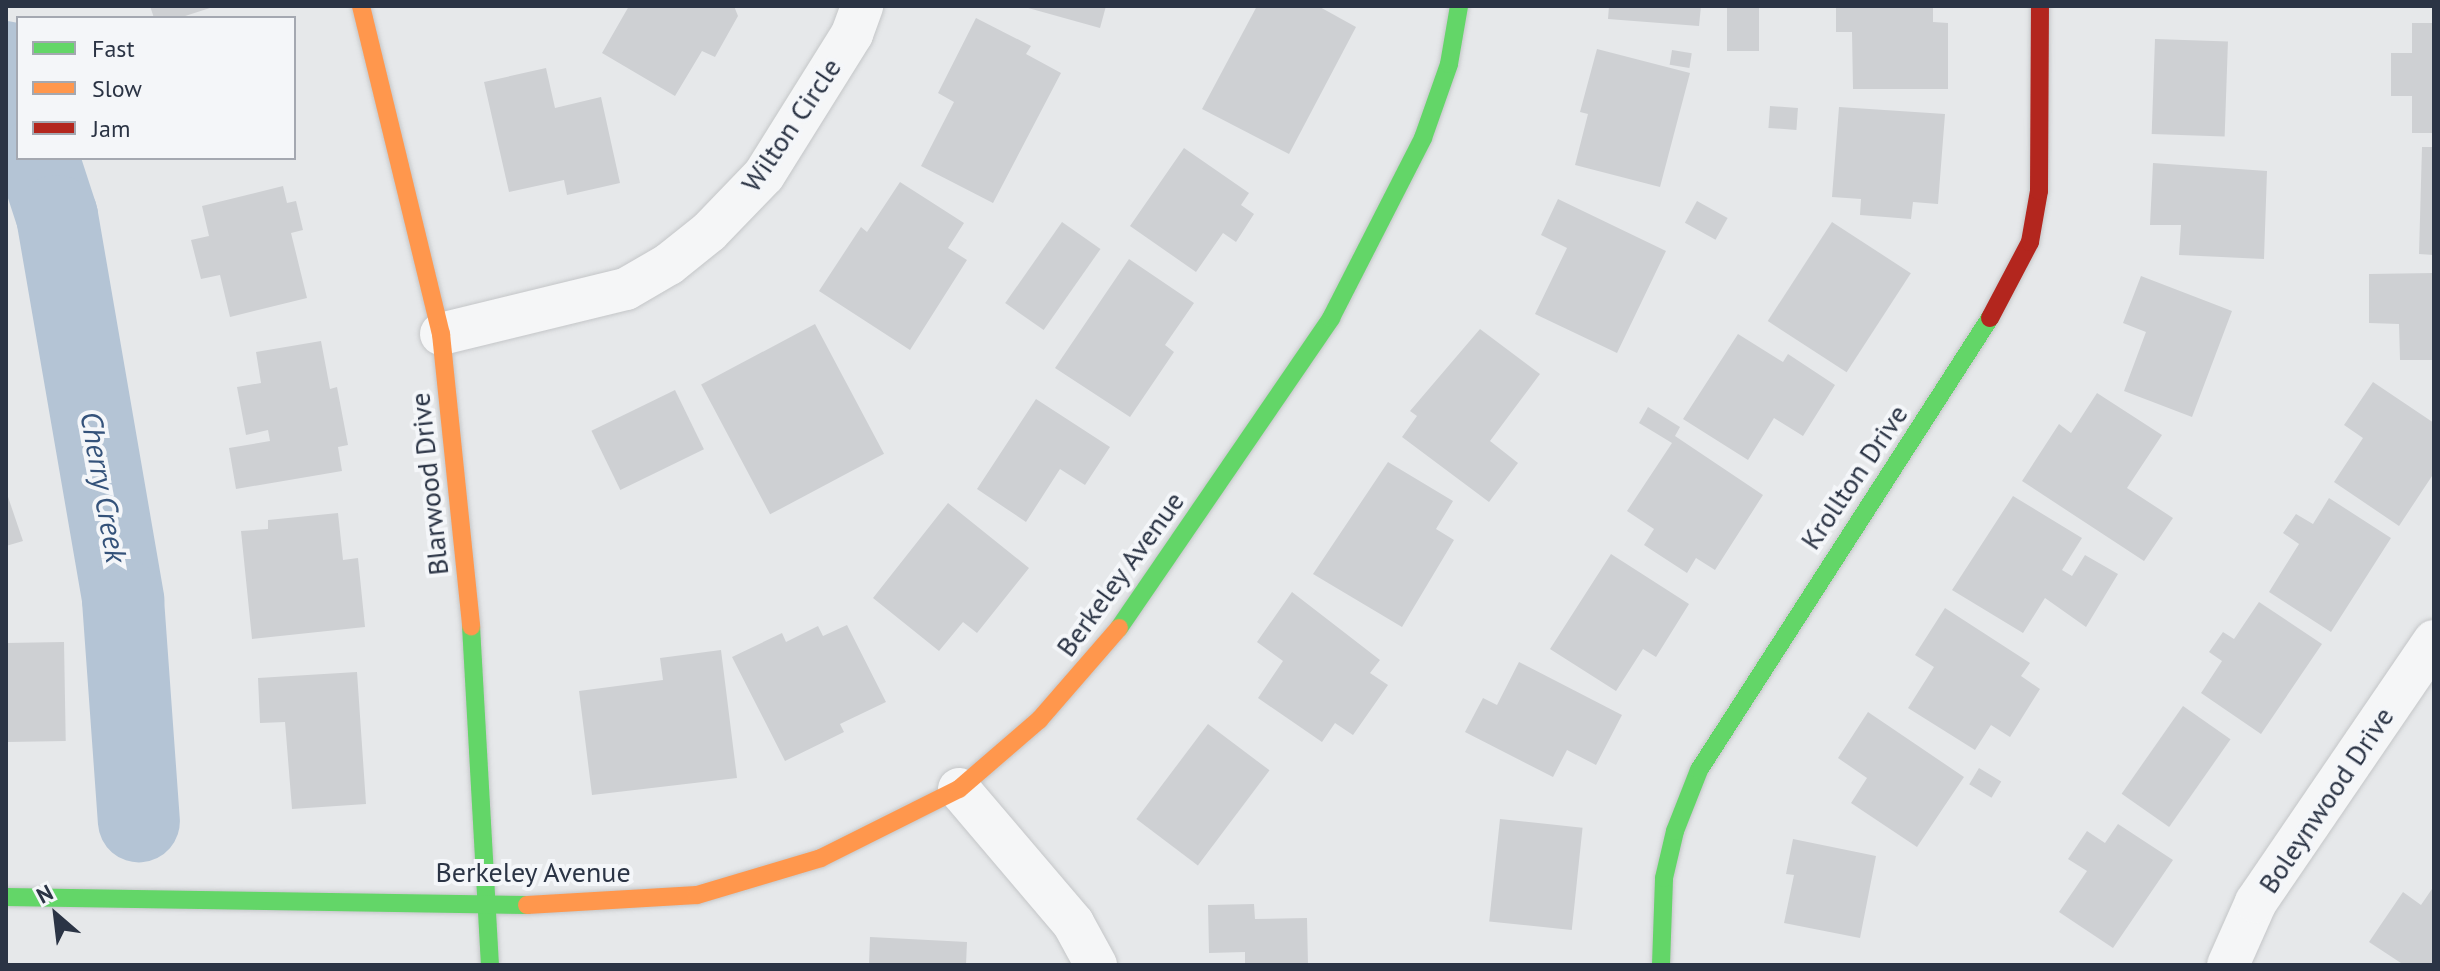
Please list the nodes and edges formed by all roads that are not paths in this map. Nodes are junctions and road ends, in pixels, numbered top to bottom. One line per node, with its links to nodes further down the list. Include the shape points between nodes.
1 (361, 6): 5 (street, Blarwood Drive)
2 (862, 6): 5 (street, Wilton Circle, via 852,34 764,175 669,264 626,289)
3 (1459, 6): 7 (street, Berkeley Avenue, via 1449,64 1423,138 1331,318 1135,610 1039,720)
4 (2040, 6): 12 (street, Krollton Drive, via 2039,191 2030,242 2002,299 1699,770 1675,831 1664,878)
5 (441, 334): 9 (street, Blarwood Drive, via 475,661)
6 (2434, 641): 13 (street, Boleynwood Drive, via 2256,902)
7 (959, 789): 9 (street, Berkeley Avenue, via 821,858 746,884 697,895 579,906); 11 (street, via 1073,923)
8 (6, 897): 9 (street, Berkeley Avenue)
9 (488, 903): 10 (street, Blarwood Drive)
10 (490, 965)
11 (1096, 965)
12 (1661, 965)
13 (2228, 965)

